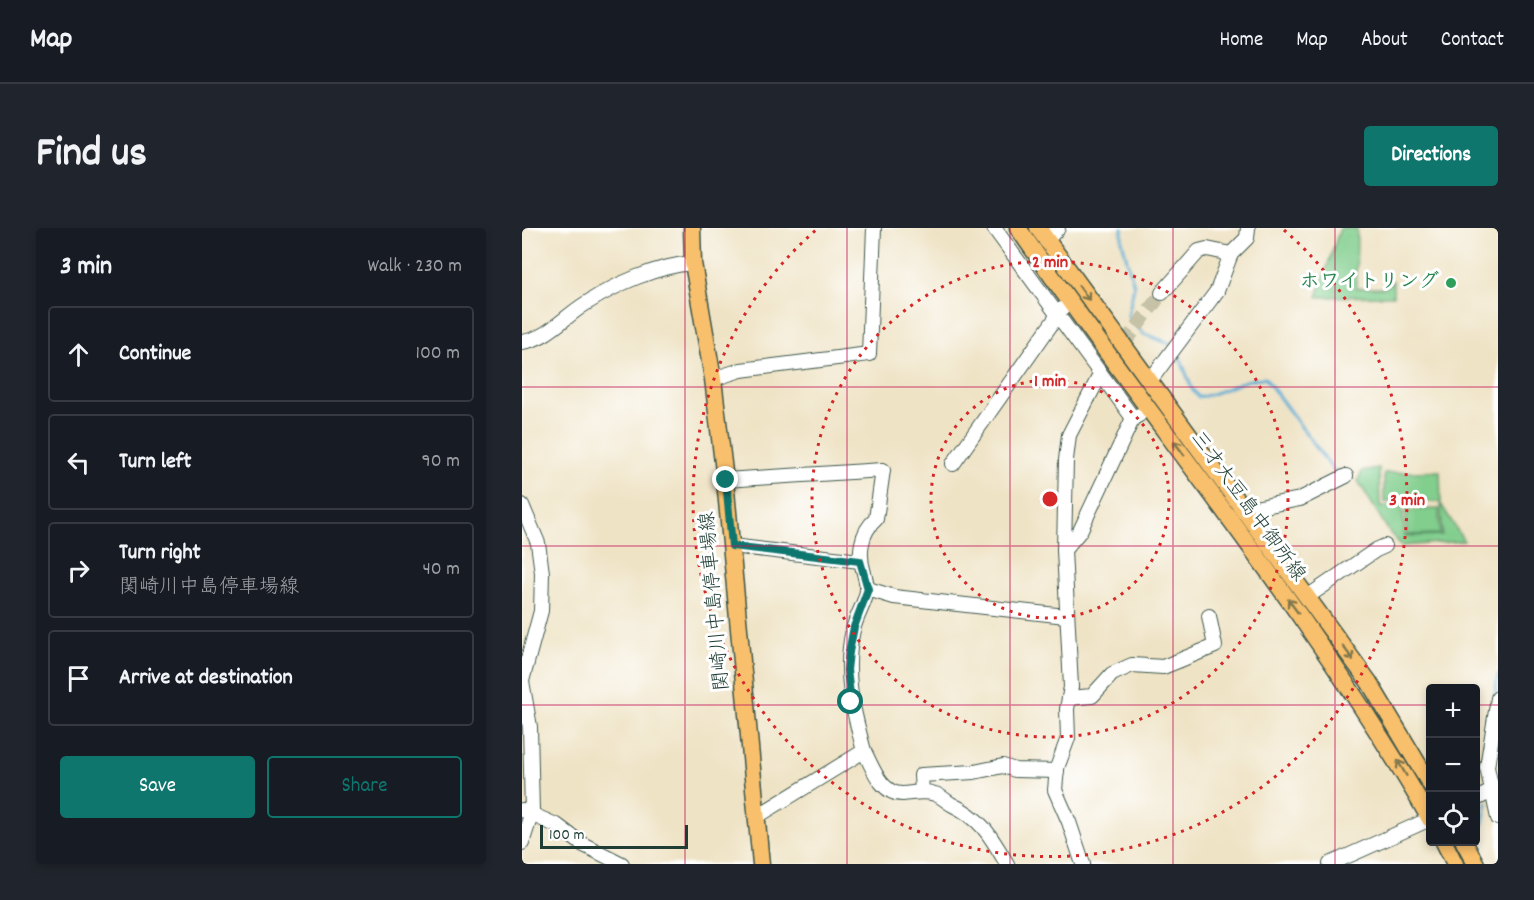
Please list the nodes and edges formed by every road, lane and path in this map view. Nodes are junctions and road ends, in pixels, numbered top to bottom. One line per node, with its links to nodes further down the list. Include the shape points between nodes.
1 (692, 228): 9 (main road, 関崎川中島停車場線)
2 (874, 228): 14 (street, via 869,354 741,370)
3 (994, 228): 11 (street)
4 (1018, 228): 11 (main road, 三才大豆島中御所線)
5 (1058, 228): 7 (street)
6 (1248, 228): 8 (street, via 1246,238)
7 (1042, 234): 15 (main road, 三才大豆島中御所線, one-way to 15)
8 (1231, 254): 10 (street, via 1199,251); 15 (street, via 1217,291)
9 (693, 263): 12 (street, via 620,283 548,333); 14 (main road, 関崎川中島停車場線)
10 (1162, 293)
11 (1064, 307): 16 (main road, 三才大豆島中御所線); 17 (street); 18 (street)
12 (522, 342)
13 (1099, 377): 25 (street, via 1069,435)
14 (713, 379): 20 (main road, 関崎川中島停車場線)
15 (1149, 382): 22 (main road, 三才大豆島中御所線)
16 (1150, 409): 17 (street); 39 (main road, 三才大豆島中御所線, one-way to 16, via 1389,746 1305,621)
17 (1133, 418): 25 (street, via 1080,531)
18 (953, 464)
19 (1346, 476): 22 (street, via 1300,498 1255,508)
20 (726, 480): 23 (main road, 関崎川中島停車場線); 26 (street, via 883,470 876,519 861,543)
21 (522, 505): 40 (street, via 538,543 542,573 541,611 522,681 530,727)
22 (1246, 514): 28 (main road, 三才大豆島中御所線)
23 (732, 546): 26 (street); 41 (main road, 関崎川中島停車場線)
24 (1385, 546): 28 (street)
25 (1064, 550): 29 (street)
26 (860, 561): 27 (street)
27 (868, 589): 29 (street, via 894,597); 33 (street, via 854,627 847,670)
28 (1307, 597): 35 (main road, 三才大豆島中御所線, one-way to 35, via 1369,682)
29 (1066, 616): 31 (street)
30 (1209, 616): 31 (street, via 1215,646 1163,667 1132,665 1112,674 1092,696)
31 (1069, 698): 34 (street, via 1068,738)
32 (1498, 698): 36 (street, via 1487,767)
33 (864, 751): 37 (street, via 879,781 888,789 899,794); 41 (street)
34 (1057, 771): 37 (street, via 1003,766 921,776); 50 (street, via 1055,790)
35 (1426, 776)
36 (1495, 790): 38 (street); 42 (street)
37 (922, 792): 49 (street, via 936,794 971,813 987,830)
38 (1480, 797)
39 (1426, 810)
40 (527, 811): 44 (street); 47 (street)
41 (756, 816): 48 (main road, 関崎川中島停車場線)
42 (1498, 818)
43 (1426, 821): 51 (street)
44 (522, 843)
45 (1446, 846): 52 (main road)
46 (1466, 846): 53 (main road)
47 (622, 864)
48 (761, 864)
49 (1007, 864)
50 (1083, 864)
51 (1330, 864)
52 (1455, 864)
53 (1476, 864)

